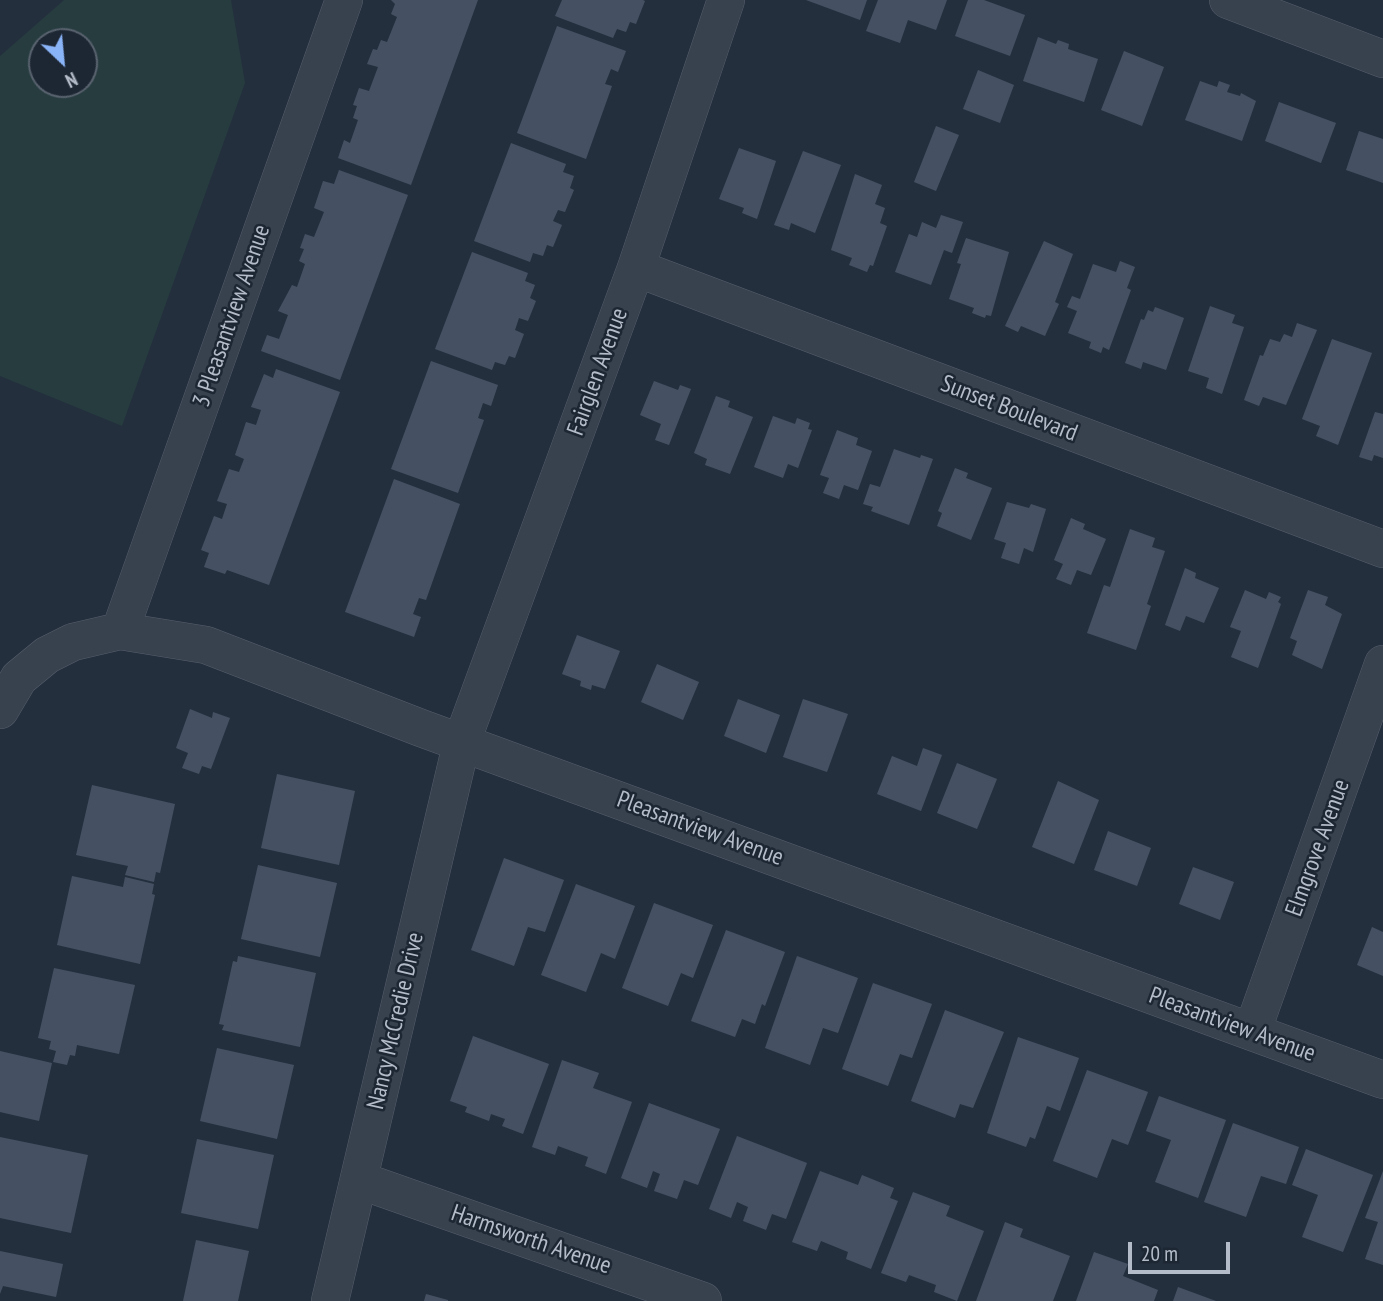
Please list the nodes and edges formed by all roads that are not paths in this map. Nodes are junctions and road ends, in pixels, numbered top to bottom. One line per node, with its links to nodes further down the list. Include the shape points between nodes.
1 (344, 0): 7 (street, 3 Pleasantview Avenue)
2 (726, 0): 5 (street, Fairglen Avenue)
3 (1228, 0): 4 (street)
4 (1383, 59)
5 (636, 268): 6 (street, Sunset Boulevard); 10 (street, Fairglen Avenue)
6 (1383, 549)
7 (120, 631): 9 (street, Pleasantview Avenue, via 74,642 47,655 19,678); 10 (street, Pleasantview Avenue, via 206,645)
8 (1383, 664): 11 (street, Elmgrove Avenue)
9 (0, 710)
10 (462, 741): 11 (street, Pleasantview Avenue); 13 (street, Nancy McCredie Drive)
11 (1252, 1032): 12 (street, Pleasantview Avenue)
12 (1383, 1080)
13 (359, 1180): 14 (street, Nancy McCredie Drive); 15 (street, Harmsworth Avenue)
14 (330, 1301)
15 (703, 1301)

